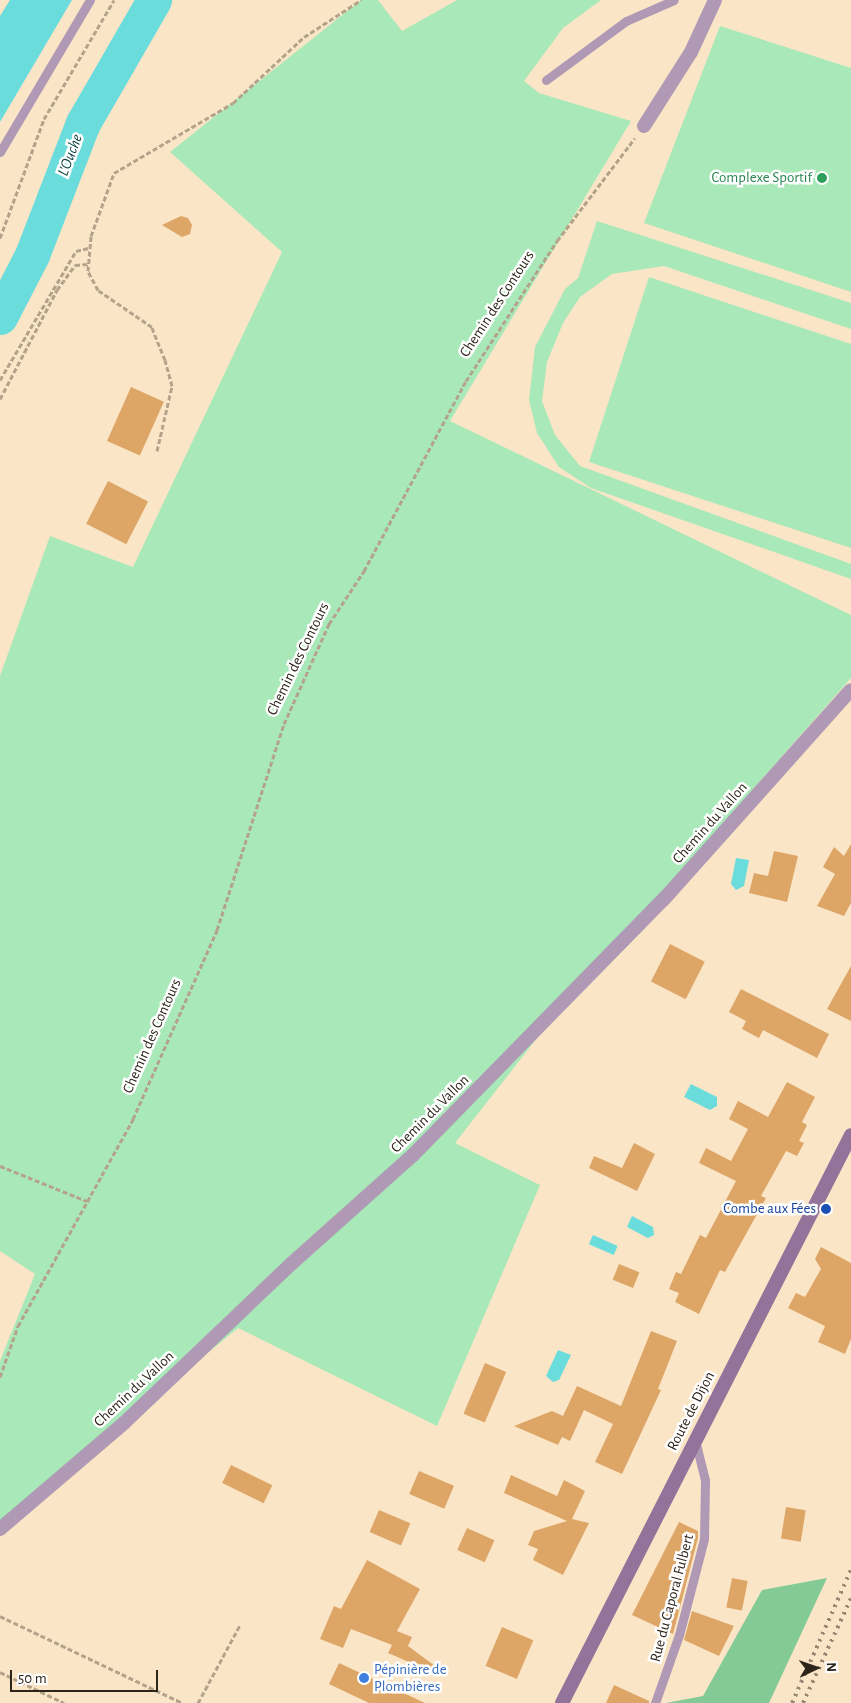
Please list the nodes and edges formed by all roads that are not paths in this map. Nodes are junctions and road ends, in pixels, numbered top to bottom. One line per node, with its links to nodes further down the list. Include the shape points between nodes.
1 (90, 0): 6 (lane)
2 (674, 0): 4 (lane, via 626,21)
3 (715, 0): 5 (street, via 691,52)
4 (546, 80)
5 (644, 126)
6 (0, 152)
7 (851, 690): 10 (street, Chemin du Vallon, via 664,899 413,1155 290,1264 124,1423)
8 (851, 1135): 9 (main road, Route de Dijon)
9 (695, 1439): 11 (main road, Route de Dijon); 12 (lane, Rue du Caporal Fulbert, via 704,1480 704,1539 679,1635)
10 (0, 1529)
11 (562, 1703)
12 (655, 1703)

